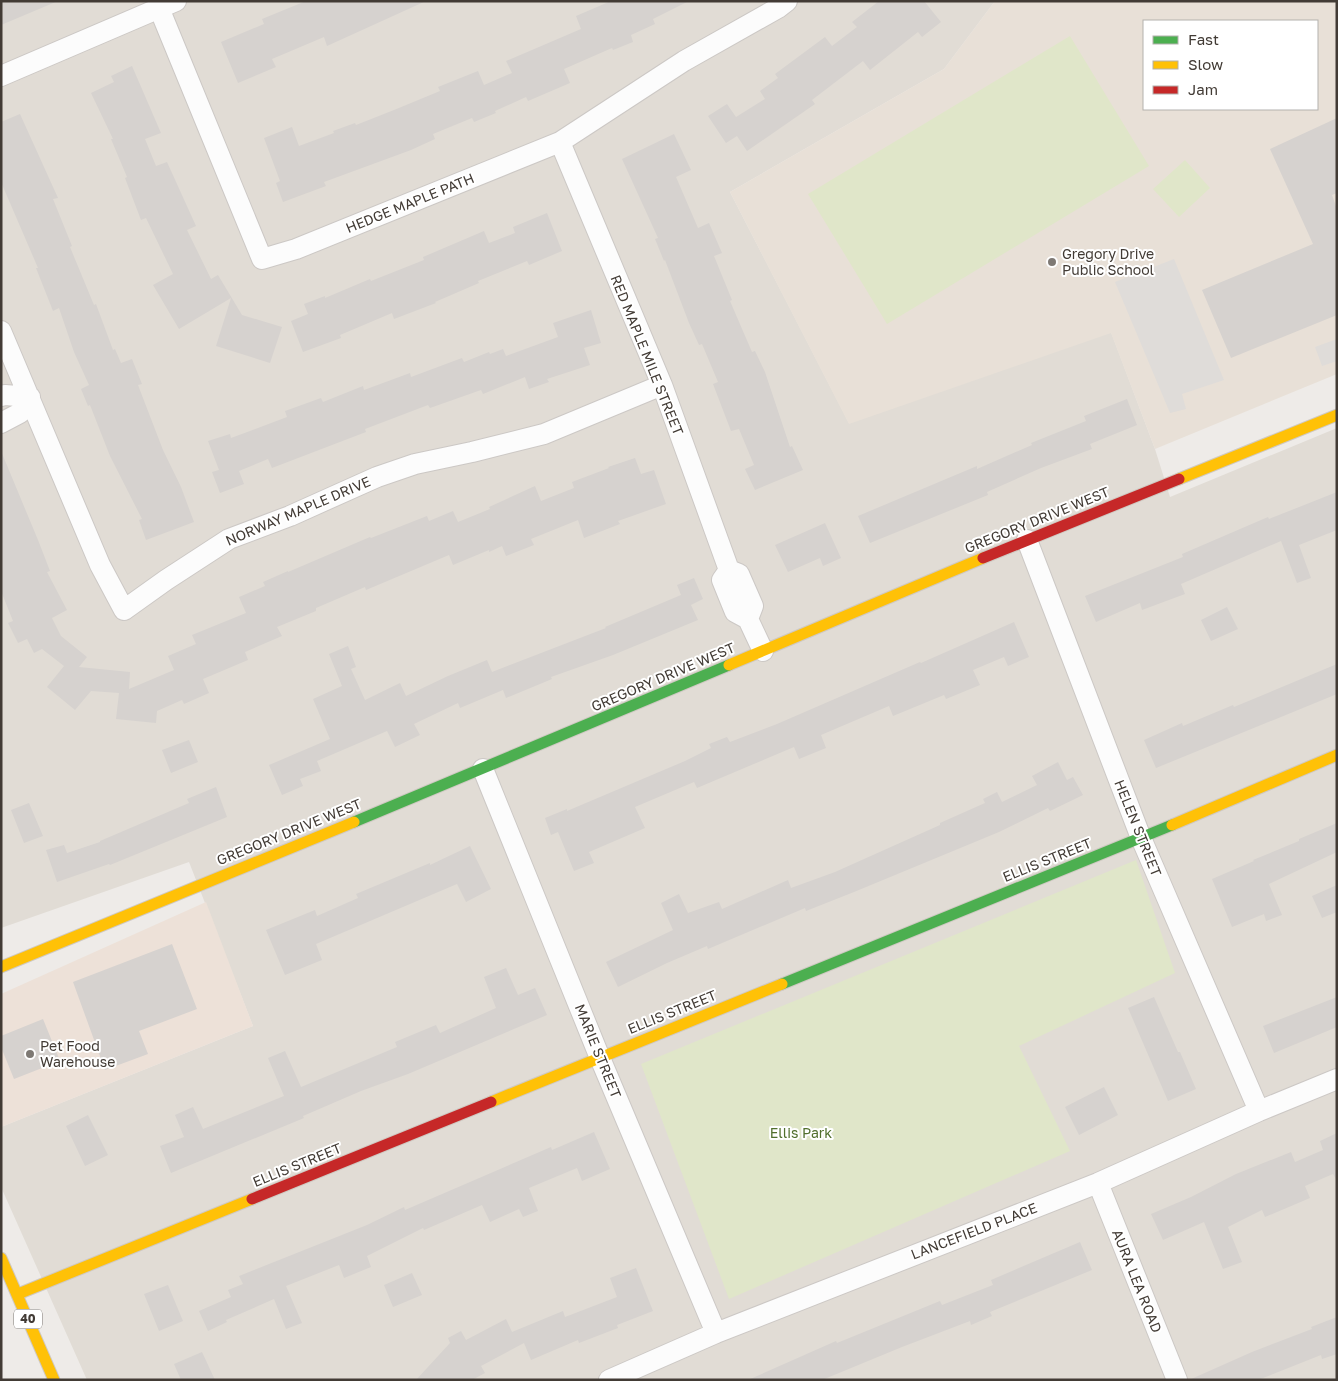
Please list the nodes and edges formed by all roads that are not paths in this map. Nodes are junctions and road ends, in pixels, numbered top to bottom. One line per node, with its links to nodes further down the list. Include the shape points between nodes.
1 (787, 1): 4 (street, HEDGE MAPLE PATH, via 684,61)
2 (168, 5): 3 (street); 4 (street, HEDGE MAPLE PATH, via 262,259 296,249)
3 (1, 76)
4 (560, 142): 6 (street, RED MAPLE MILE STREET)
5 (1, 331): 8 (street, NORWAY MAPLE DRIVE)
6 (662, 385): 8 (street, NORWAY MAPLE DRIVE, via 544,434 415,464 377,477 229,539 124,610 100,565); 12 (street, RED MAPLE MILE STREET, via 729,570 722,580 735,612 748,619)
7 (1, 396): 8 (street)
8 (30, 397): 10 (street, via 20,413)
9 (1337, 414): 11 (street, GREGORY DRIVE WEST)
10 (1, 423)
11 (1027, 540): 12 (street, GREGORY DRIVE WEST); 15 (street, HELEN STREET)
12 (763, 651): 14 (street, GREGORY DRIVE WEST)
13 (1337, 755): 15 (street, ELLIS STREET)
14 (483, 769): 16 (street, GREGORY DRIVE WEST); 17 (street, MARIE STREET)
15 (1141, 838): 17 (street, ELLIS STREET); 19 (street, HELEN STREET)
16 (1, 967)
17 (600, 1058): 22 (street, ELLIS STREET); 23 (street, MARIE STREET)
18 (1337, 1079): 19 (street, LANCEFIELD PLACE)
19 (1259, 1111): 20 (street, LANCEFIELD PLACE)
20 (1098, 1183): 23 (street, LANCEFIELD PLACE); 26 (street, AURA LEA ROAD)
21 (1, 1258): 22 (street, 40)
22 (18, 1294): 24 (street, 40)
23 (716, 1333): 25 (street, LANCEFIELD PLACE)
24 (54, 1380)
25 (609, 1380)
26 (1176, 1380)

